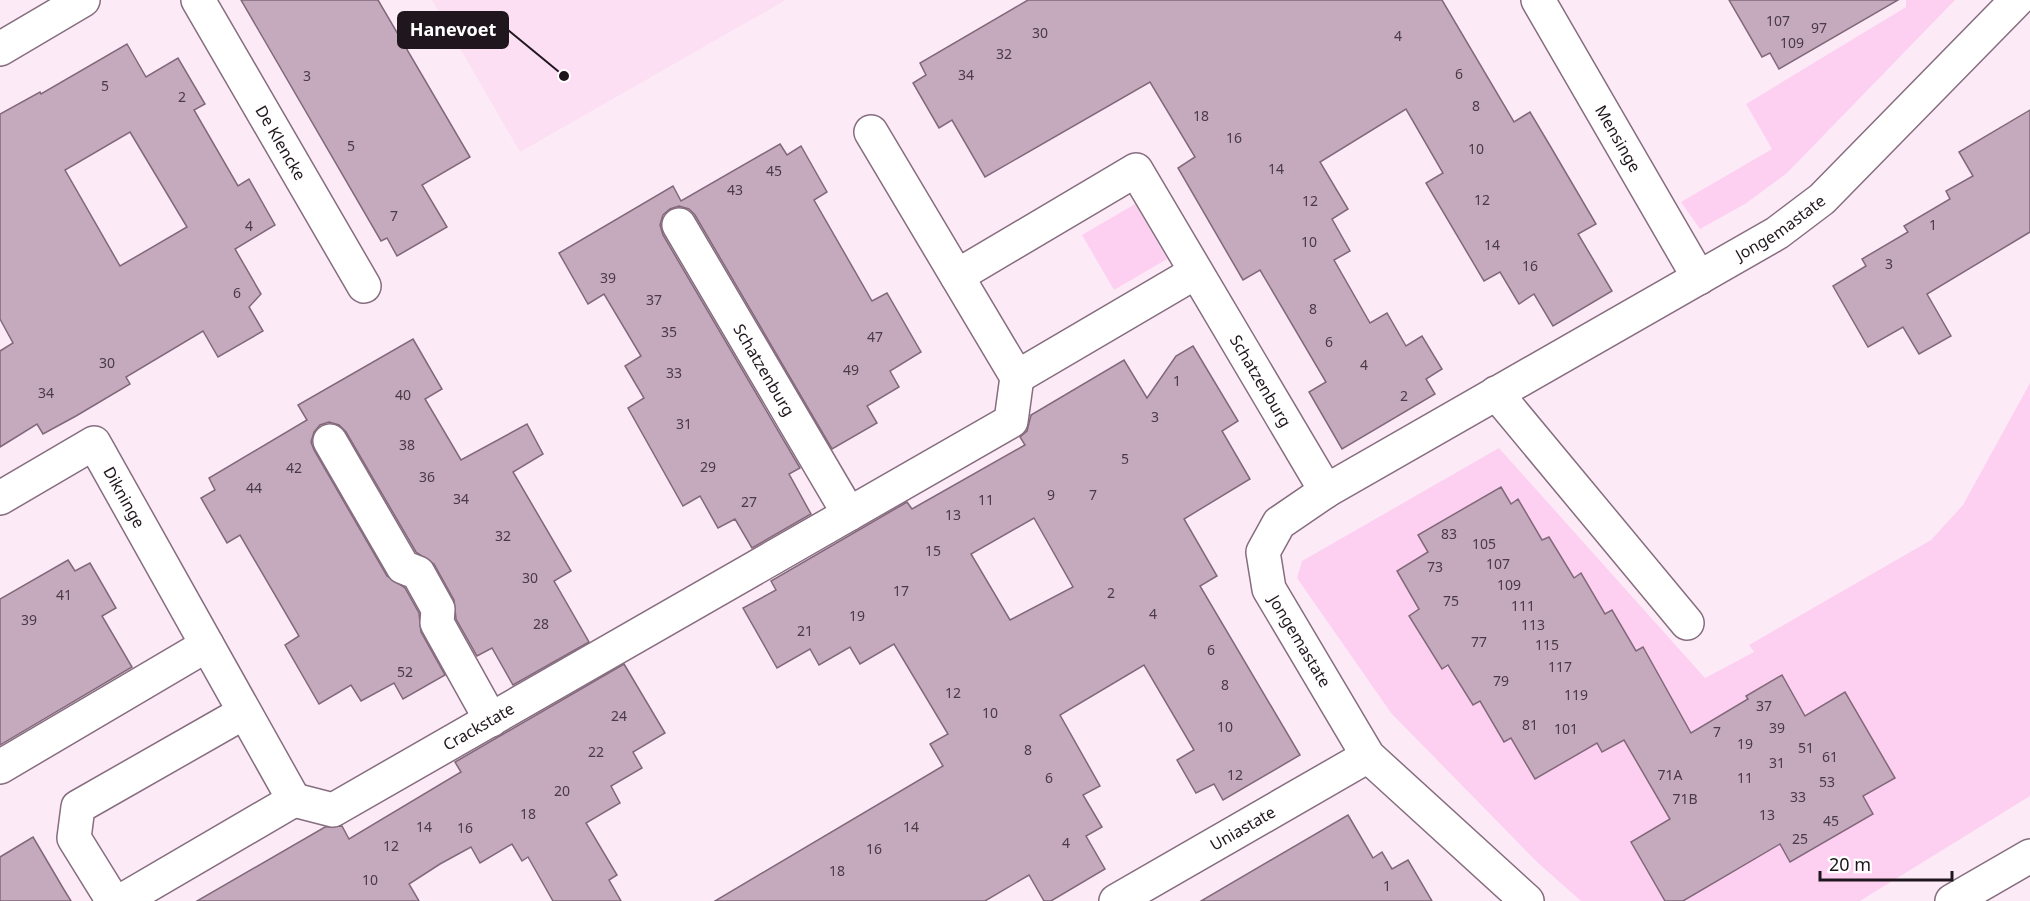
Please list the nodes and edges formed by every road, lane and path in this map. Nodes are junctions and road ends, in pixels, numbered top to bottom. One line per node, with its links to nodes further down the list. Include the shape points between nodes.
1 (83, 0): 5 (street)
2 (198, 0): 11 (street, De Klencke)
3 (1538, 0): 10 (street, Mensinge)
4 (2017, 0): 10 (street, Jongemastate, via 1822,199 1778,233)
5 (0, 49)
6 (871, 132): 9 (street)
7 (679, 225): 17 (street, Schatzenburg)
8 (1196, 272): 9 (street, Schatzenburg, via 1136,171); 12 (street); 15 (street, Schatzenburg)
9 (957, 276): 12 (street)
10 (1700, 278): 13 (street, Jongemastate)
11 (364, 286)
12 (1017, 376): 17 (street, via 1011,421)
13 (1496, 393): 15 (street, Jongemastate); 18 (street)
14 (330, 441): 21 (street, via 403,567 418,573 438,609 437,623)
15 (1326, 491): 22 (street, Jongemastate, via 1280,523 1263,552 1269,589)
16 (0, 498): 19 (street, Dikninge, via 94,443)
17 (849, 514): 21 (street, Crackstate)
18 (1687, 623)
19 (207, 645): 20 (street); 23 (street)
20 (243, 713): 24 (street); 26 (street, via 78,807 74,838)
21 (491, 720): 24 (street, Crackstate, via 333,810)
22 (1368, 756): 28 (street, Uniastate); 29 (street, Jongemastate)
23 (0, 767)
24 (294, 800): 27 (street)
25 (2030, 856): 30 (street)
26 (113, 901)
27 (121, 901)
28 (1116, 901)
29 (1527, 901)
30 (1952, 901)

